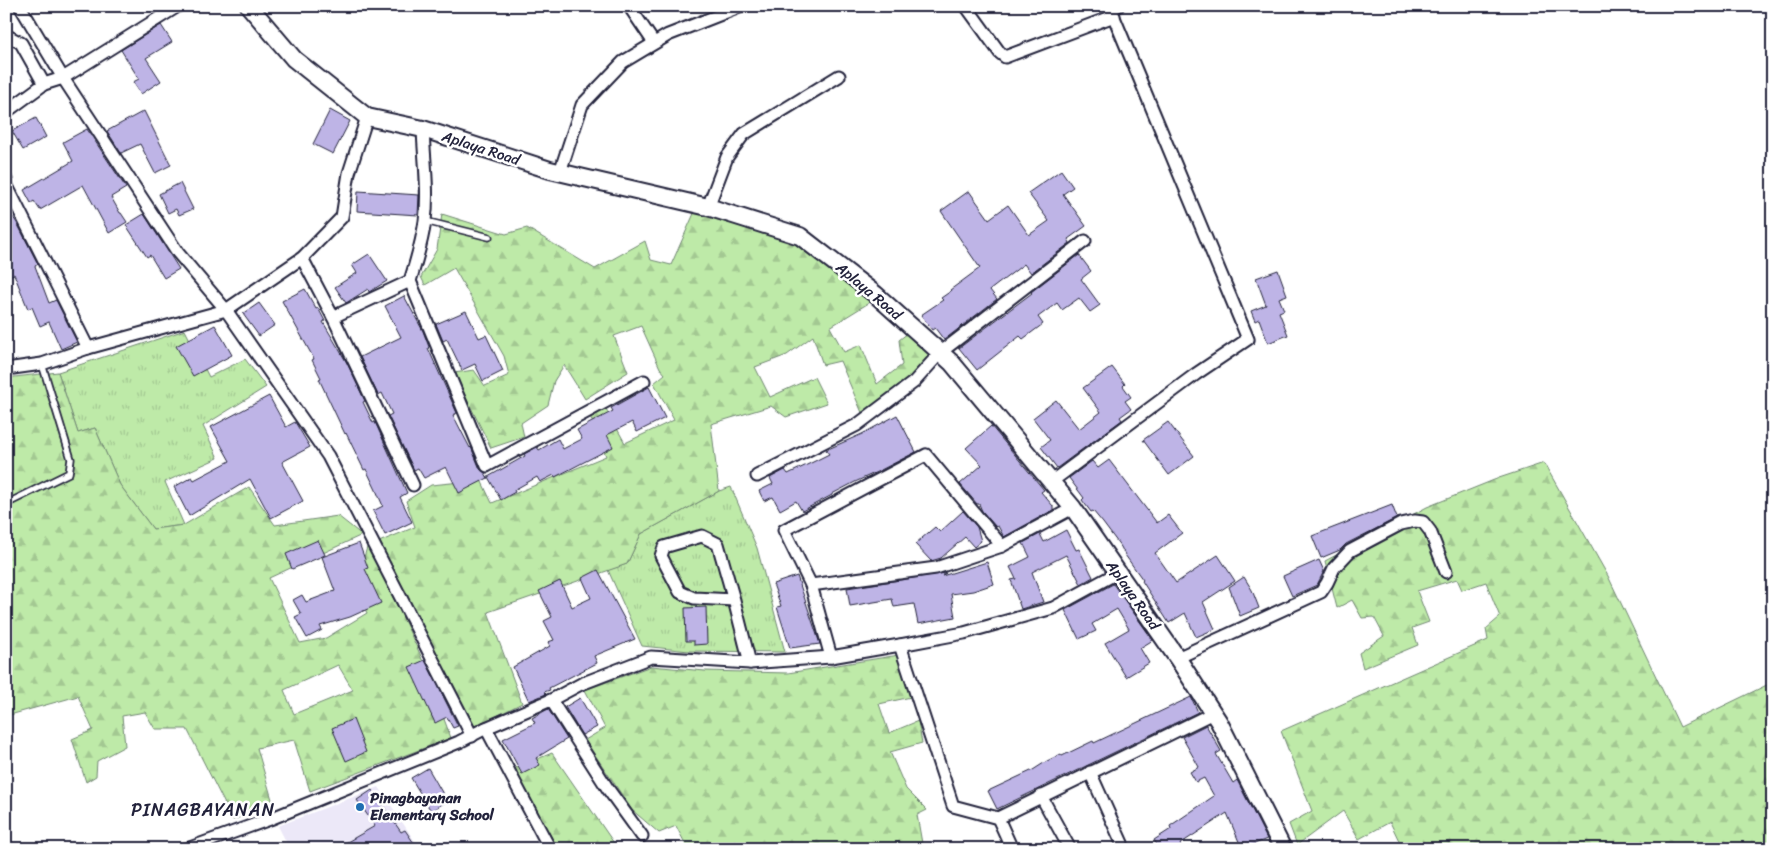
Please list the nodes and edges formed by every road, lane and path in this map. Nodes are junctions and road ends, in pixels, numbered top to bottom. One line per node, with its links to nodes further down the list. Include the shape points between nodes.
1 (20, 6): 11 (street)
2 (178, 6): 11 (street)
3 (249, 6): 14 (street, Aplaya Road, via 294,59)
4 (629, 6): 9 (street)
5 (742, 6): 9 (street, via 668,35)
6 (966, 6): 7 (street, via 1005,57)
7 (1116, 11): 32 (street, via 1248,339)
8 (6, 35): 12 (street, via 21,43)
9 (654, 44): 16 (street, via 623,62 582,104)
10 (839, 76): 18 (street, via 744,134 727,157)
11 (63, 78): 12 (street); 24 (street, via 178,253)
12 (44, 84): 13 (street)
13 (6, 112)
14 (367, 117): 15 (street, Aplaya Road); 22 (street, via 349,173 342,217)
15 (423, 129): 16 (street, Aplaya Road); 19 (street)
16 (560, 172): 18 (street, Aplaya Road)
17 (6, 179): 26 (street)
18 (708, 207): 27 (street, Aplaya Road, via 800,236 875,294)
19 (425, 221): 20 (lane); 23 (street)
20 (489, 237)
21 (1085, 242): 27 (street)
22 (302, 258): 24 (street); 25 (street)
23 (410, 281): 25 (street); 30 (street, via 487,466)
24 (226, 310): 26 (street); 48 (street, via 328,456)
25 (333, 317): 33 (street)
26 (88, 348): 28 (street)
27 (941, 352): 31 (street, via 914,382 857,425); 32 (street, Aplaya Road)
28 (42, 364): 29 (street); 34 (lane, via 71,459 69,473)
29 (6, 369)
30 (644, 381)
31 (757, 476)
32 (1051, 482): 35 (street, Aplaya Road)
33 (413, 485)
34 (6, 504)
35 (1073, 508): 36 (street); 38 (street, Aplaya Road)
36 (1002, 546): 39 (street, via 936,568); 39 (street, via 926,456 784,530)
37 (1446, 572): 43 (street, via 1430,531 1423,522 1401,524 1350,551 1334,568 1321,592)
38 (1118, 573): 41 (street, via 1053,608 964,633); 43 (street, Aplaya Road)
39 (811, 585): 42 (street)
40 (734, 600): 40 (street, via 718,544 702,536 664,547 661,556 680,592 694,598); 44 (street)
41 (900, 645): 42 (street); 51 (street, via 953,806)
42 (831, 657): 44 (street)
43 (1177, 658): 46 (street, Aplaya Road)
44 (750, 663): 45 (street, via 651,657 581,684)
45 (551, 700): 47 (street); 52 (street)
46 (1213, 713): 49 (street); 58 (street, Aplaya Road)
47 (486, 728): 48 (street); 54 (street)
48 (472, 736): 53 (street, via 270,819)
49 (1090, 772): 50 (street); 57 (street)
50 (1041, 796): 51 (street); 56 (street)
51 (998, 818): 55 (street)
52 (642, 836)
53 (187, 849)
54 (550, 849)
55 (1012, 849)
56 (1070, 849)
57 (1122, 849)
58 (1283, 849)

